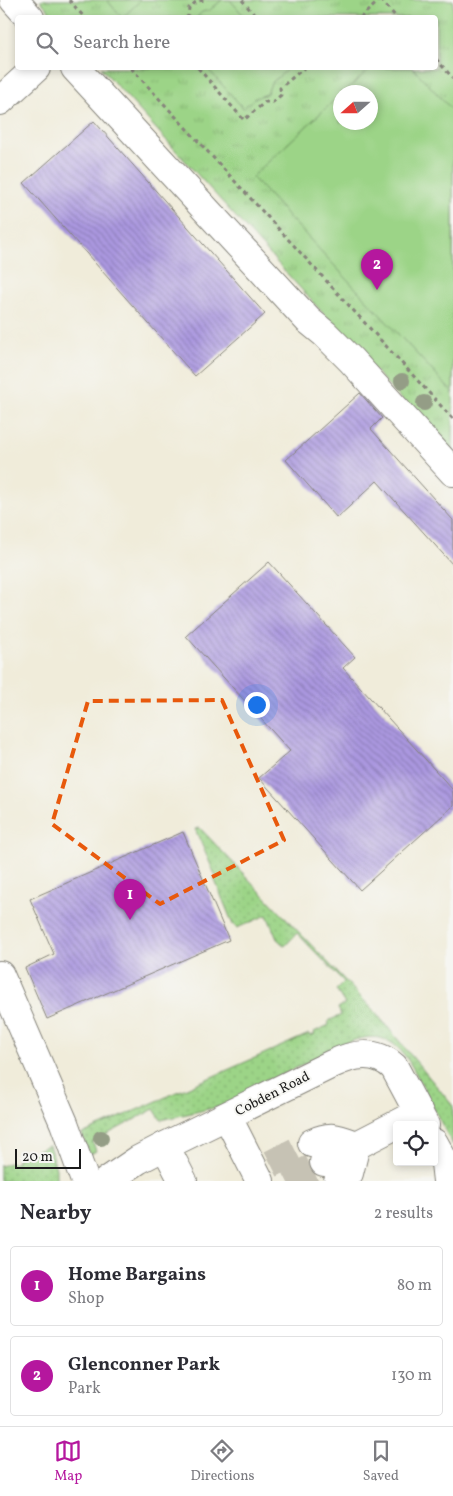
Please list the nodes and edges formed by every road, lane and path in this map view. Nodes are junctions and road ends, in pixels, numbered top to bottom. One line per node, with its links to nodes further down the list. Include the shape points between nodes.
1 (14, 0): 6 (lane)
2 (69, 0): 7 (path)
3 (206, 0): 8 (path, via 197,0 189,8)
4 (242, 0): 9 (path)
5 (380, 0): 10 (path); 11 (path)
6 (27, 15)
7 (82, 15)
8 (188, 15)
9 (255, 15)
10 (363, 15)
11 (394, 15)
12 (438, 61): 18 (path)
13 (34, 70): 19 (lane)
14 (77, 70): 21 (lane)
15 (133, 70): 20 (path)
16 (200, 70): 17 (path, via 244,120 265,102 273,102 281,96 280,88)
17 (300, 70)
18 (453, 78)
19 (0, 100)
20 (453, 419)
21 (453, 472)
22 (0, 974): 30 (lane, via 64,1123)
23 (227, 1116): 24 (lane, Cobden Road, via 344,1058 368,1054 387,1060 394,1067); 26 (lane, Cobden Road); 29 (lane)
24 (422, 1119): 25 (lane)
25 (356, 1145): 28 (lane, via 349,1173); 28 (lane, via 330,1137 322,1138)
26 (165, 1146): 31 (lane, Cobden Road); 32 (lane)
27 (438, 1150): 33 (lane, via 445,1163)
28 (325, 1162)
29 (262, 1172)
30 (85, 1181)
31 (107, 1181)
32 (183, 1181)
33 (447, 1181)

